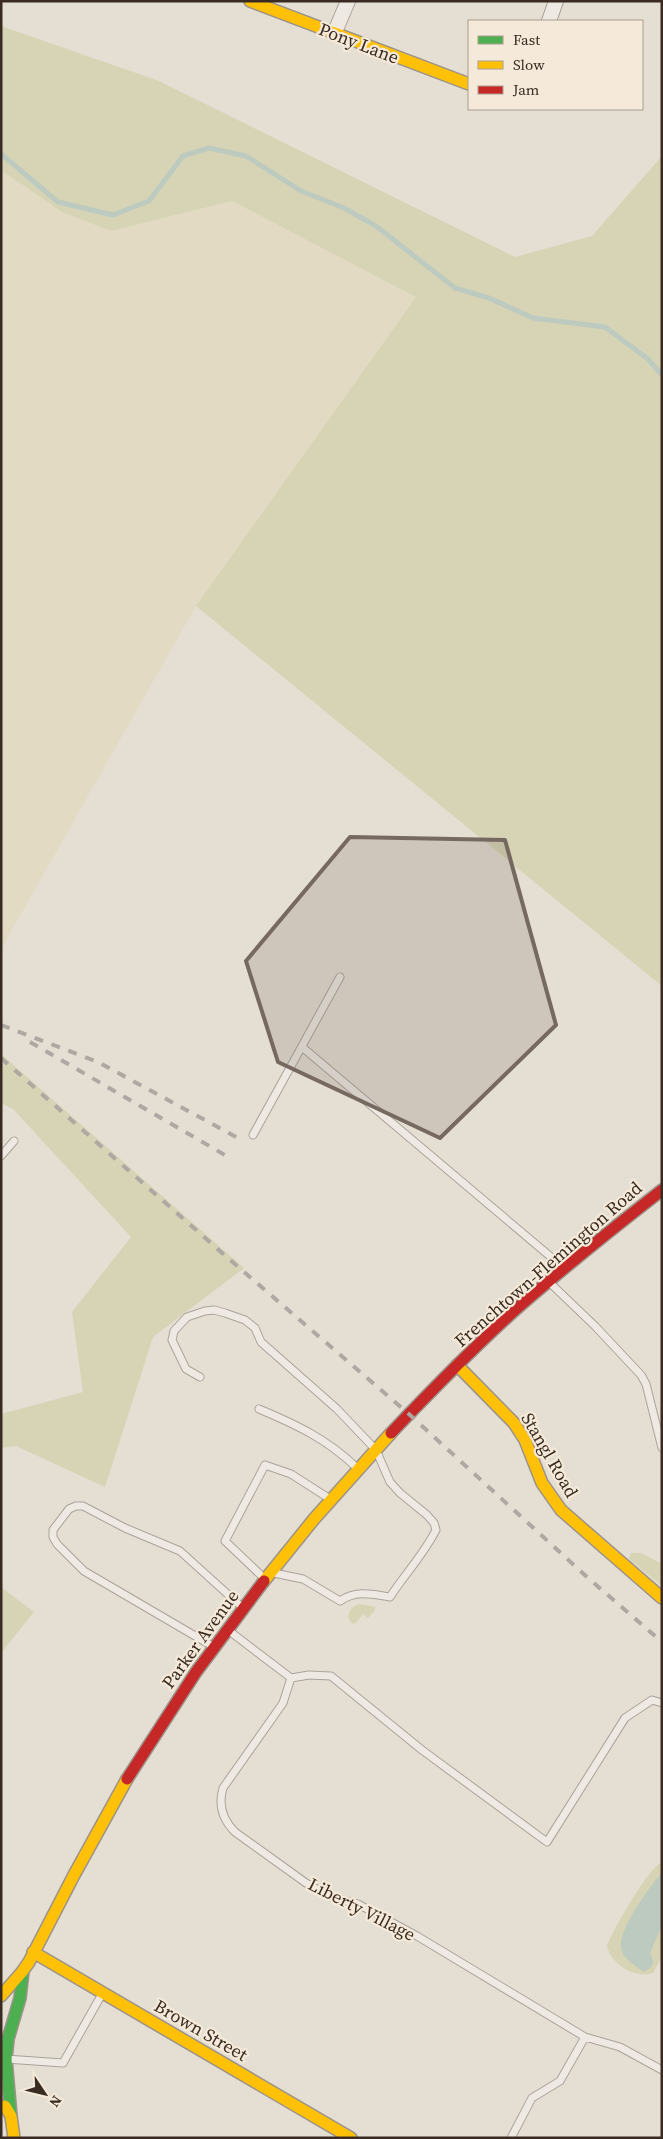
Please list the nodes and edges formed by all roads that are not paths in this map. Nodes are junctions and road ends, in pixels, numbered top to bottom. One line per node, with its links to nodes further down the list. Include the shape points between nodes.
1 (250, 1): 5 (main road, Pony Lane)
2 (348, 1): 5 (street)
3 (556, 1): 4 (street)
4 (549, 20)
5 (334, 34): 6 (main road, Pony Lane)
6 (468, 84)
7 (340, 977): 8 (lane)
8 (302, 1046): 9 (lane); 13 (lane)
9 (253, 1135)
10 (14, 1141): 11 (lane)
11 (1, 1156)
12 (662, 1190): 13 (main road, Frenchtown-Flemington Road)
13 (564, 1268): 14 (main road, Frenchtown-Flemington Road)
14 (548, 1282): 15 (main road, Frenchtown-Flemington Road); 18 (lane, via 641,1375)
15 (457, 1365): 19 (main road, Parker Avenue); 23 (main road, Stangl Road, via 514,1423 525,1440 542,1483 561,1510)
16 (200, 1377): 19 (lane, via 186,1369 172,1340 174,1332 187,1317 205,1311 219,1311 246,1320 255,1328 261,1342 337,1409)
17 (260, 1409): 20 (lane, via 330,1444)
18 (662, 1448)
19 (376, 1450): 20 (main road, Parker Avenue); 22 (lane, via 390,1482 427,1515 436,1530 429,1545 390,1597 359,1593 348,1595 340,1602 303,1579)
20 (359, 1470): 21 (main road, Parker Avenue)
21 (331, 1500): 22 (main road, Parker Avenue); 22 (lane, via 291,1474 265,1465 225,1541)
22 (268, 1576): 24 (main road, Parker Avenue)
23 (662, 1598)
24 (243, 1608): 25 (main road, Parker Avenue); 26 (lane, via 180,1551 83,1506 69,1509 53,1530 57,1544 84,1571)
25 (228, 1630): 26 (main road, Parker Avenue); 27 (lane)
26 (215, 1648): 29 (main road, Parker Avenue, via 142,1754)
27 (291, 1678): 28 (lane, via 331,1676 422,1750 547,1842 625,1718 652,1700); 33 (lane, Liberty Village, via 283,1703 223,1788 220,1800 228,1825 331,1897 358,1904)
28 (662, 1704)
29 (33, 1952): 30 (main road, Parker Avenue); 31 (main road, Brown Street)
30 (23, 1971): 32 (main road, Parker Avenue); 34 (main road, Parker Avenue)
31 (102, 1993): 34 (lane, via 63,2063); 39 (main road, Brown Street)
32 (1, 1996)
33 (586, 2037): 35 (lane, Liberty Village, via 620,2047); 40 (lane, via 560,2082 532,2098)
34 (6, 2059): 37 (main road, Parker Avenue)
35 (662, 2070)
36 (1, 2098): 37 (main road)
37 (11, 2116): 38 (main road, Parker Avenue)
38 (14, 2138)
39 (351, 2138)
40 (511, 2138)

